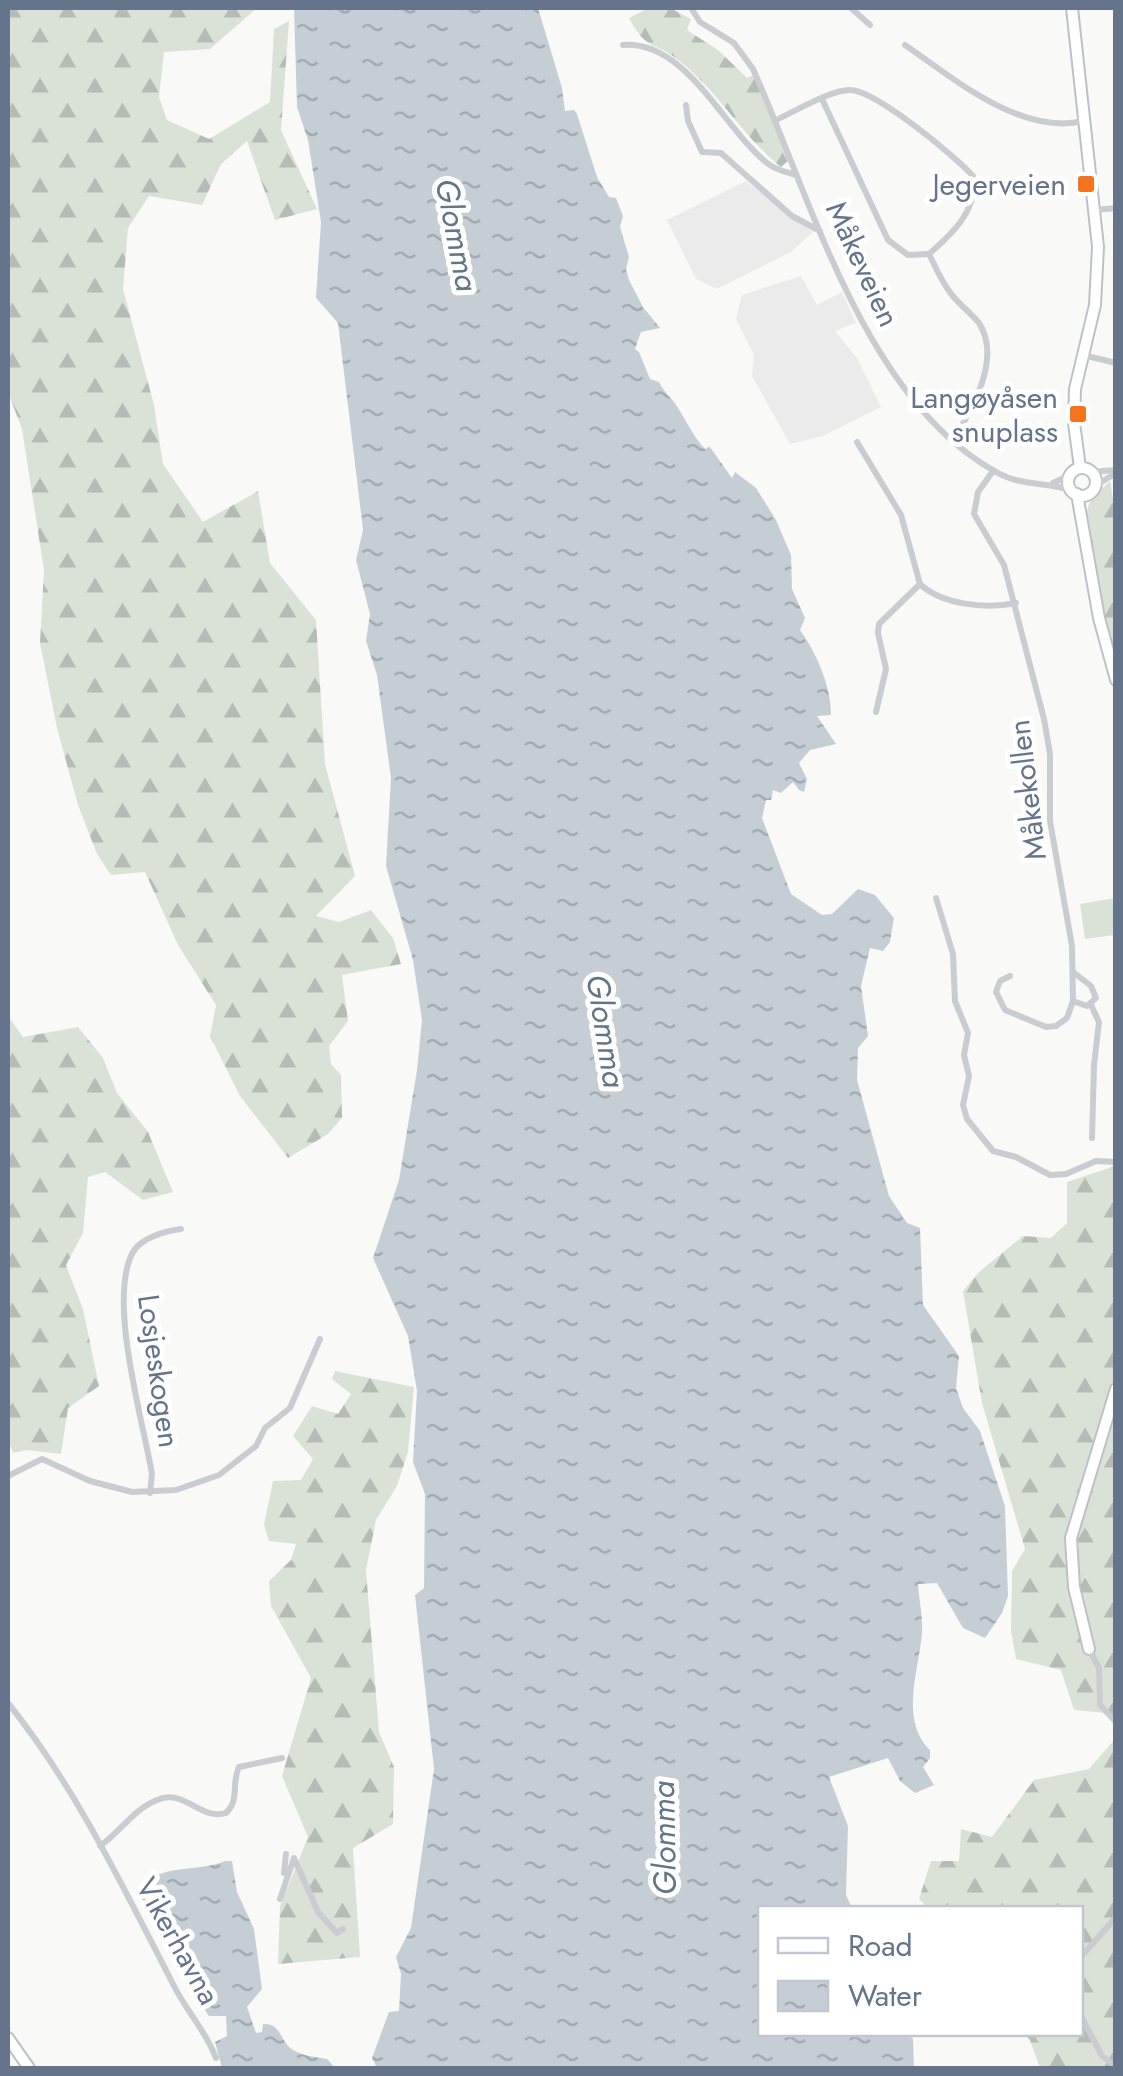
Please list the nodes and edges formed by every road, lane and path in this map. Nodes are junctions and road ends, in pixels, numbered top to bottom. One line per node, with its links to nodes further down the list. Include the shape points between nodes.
1 (691, 8): 9 (street, Måkeveien, via 744,56)
2 (851, 8): 4 (street)
3 (1072, 8): 10 (main road)
4 (870, 24)
5 (906, 44): 10 (street, via 1012,111 1051,124)
6 (623, 46): 11 (street, via 637,44 674,63 769,165)
7 (822, 100): 9 (street); 15 (street, via 888,240 908,256); 15 (street, via 851,90 870,94 972,176 968,209)
8 (686, 105): 14 (street, via 702,152 721,152 792,216)
9 (776, 120): 11 (street, Måkeveien)
10 (1084, 121): 13 (main road)
11 (798, 175): 14 (street, Måkeveien)
12 (1116, 208): 13 (street)
13 (1095, 210): 16 (main road, via 1095,306)
14 (822, 232): 18 (street, Måkeveien, via 884,360)
15 (929, 254): 18 (street, via 985,339 980,389)
16 (1082, 355): 17 (street); 21 (main road, via 1074,404)
17 (1116, 363)
18 (952, 440): 20 (street, Måkeveien)
19 (857, 442): 27 (street, via 901,515)
20 (993, 471): 23 (street, Måkeveien, via 1016,481); 28 (street, Måkekollen, via 978,492 974,514 998,553)
21 (1081, 472): 22 (street); 23 (street); 24 (main road); 25 (main road)
22 (1116, 472): 24 (street)
23 (1052, 483): 25 (street, Måkeveien)
24 (1093, 489): 25 (main road); 26 (main road)
25 (1074, 492): 26 (main road)
26 (1082, 518): 29 (main road)
27 (920, 584): 28 (street, via 971,605); 30 (street, via 879,624 886,669)
28 (1016, 604): 32 (street, Måkekollen, via 1050,754 1050,822)
29 (1116, 680)
30 (876, 712)
31 (936, 898): 37 (street, via 968,1033 967,1119 993,1151 1050,1175)
32 (1073, 972): 34 (street, Måkekollen); 35 (street, Måkekollen, via 1094,990)
33 (1010, 976): 34 (street, via 1000,982 998,1000 1031,1023 1056,1026)
34 (1073, 1001): 35 (street)
35 (1091, 1005): 36 (street, Måkekollen, via 1099,1022)
36 (1092, 1138)
37 (1116, 1162)
38 (180, 1229): 42 (street, Losjeskogen, via 137,1247 123,1288)
39 (320, 1339): 42 (street, via 296,1398 244,1458 199,1483)
40 (1116, 1389): 43 (main road, via 1071,1538)
41 (8, 1476): 42 (street, via 42,1459 116,1490)
42 (150, 1492)
43 (1089, 1648): 45 (street, via 1099,1668 1100,1705)
44 (8, 1704): 47 (street, Vikerhavna, via 62,1777)
45 (1116, 1722)
46 (282, 1758): 47 (street, via 239,1768 226,1813 160,1798)
47 (100, 1846): 56 (street, Vikerhavna)
48 (286, 1854): 49 (street)
49 (284, 1884): 50 (street); 52 (street, via 294,1858 318,1912 338,1933)
50 (280, 1898)
51 (1116, 1917): 53 (street)
52 (342, 1929)
53 (1083, 1955)
54 (1083, 2020): 57 (street, via 1102,2056)
55 (8, 2038): 58 (main road)
56 (216, 2058)
57 (1116, 2067)
58 (29, 2068)

